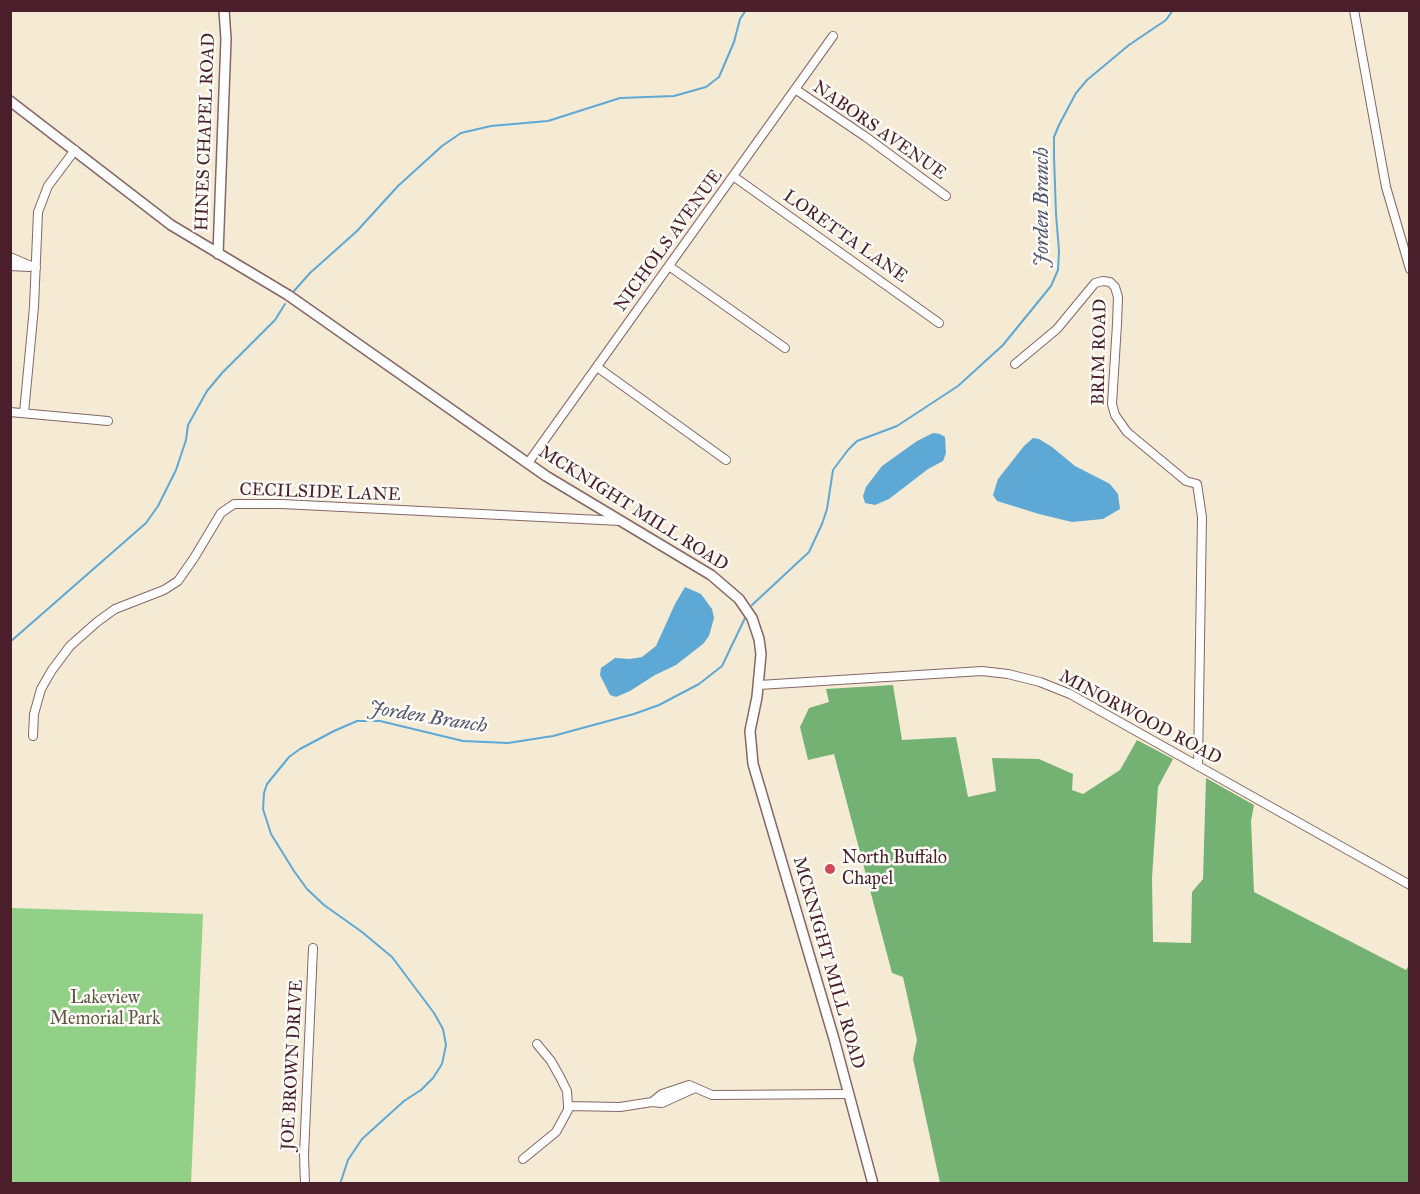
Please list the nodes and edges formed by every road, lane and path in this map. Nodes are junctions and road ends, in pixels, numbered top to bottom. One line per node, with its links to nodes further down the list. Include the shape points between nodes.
1 (224, 10): 9 (street, HINES CHAPEL ROAD, via 226,51)
2 (1354, 10): 14 (street, via 1386,186)
3 (833, 36): 4 (street, NICHOLS AVENUE)
4 (795, 89): 7 (street, NICHOLS AVENUE); 8 (street, NABORS AVENUE)
5 (10, 101): 6 (street, MCKNIGHT MILL ROAD)
6 (75, 150): 9 (street, MCKNIGHT MILL ROAD, via 171,225); 13 (street, via 40,202)
7 (734, 176): 12 (street, NICHOLS AVENUE); 15 (street, LORETTA LANE)
8 (946, 196)
9 (218, 254): 23 (street, MCKNIGHT MILL ROAD, via 306,307)
10 (10, 257): 13 (street)
11 (10, 266): 13 (street)
12 (669, 266): 16 (street); 18 (street, NICHOLS AVENUE)
13 (36, 268): 20 (street)
14 (1410, 269)
15 (939, 323)
16 (785, 348)
17 (1015, 364): 27 (street, BRIM ROAD, via 1057,329 1095,283 1110,282 1115,287 1115,415 1127,432 1186,481 1197,484 1202,517)
18 (597, 367): 22 (street); 23 (street, NICHOLS AVENUE)
19 (10, 411): 20 (street)
20 (24, 413): 21 (street)
21 (108, 421)
22 (726, 460)
23 (528, 463): 24 (street, MCKNIGHT MILL ROAD)
24 (620, 521): 25 (street, MCKNIGHT MILL ROAD, via 711,575 739,599 752,618 759,639); 26 (street, CECILSIDE LANE, via 234,504 221,513 178,581 115,609 70,646 41,689)
25 (759, 685): 27 (street, MINORWOOD ROAD, via 964,672 1008,674 1070,694); 31 (street, MCKNIGHT MILL ROAD, via 750,731 753,764)
26 (33, 736)
27 (1198, 766): 28 (street, MINORWOOD ROAD)
28 (1410, 885)
29 (314, 948): 34 (street, JOE BROWN DRIVE)
30 (537, 1044): 32 (street, via 567,1091)
31 (849, 1094): 32 (street, via 712,1095 692,1087 662,1103); 35 (street, MCKNIGHT MILL ROAD)
32 (568, 1106): 33 (street, via 556,1132)
33 (523, 1160)
34 (304, 1184)
35 (873, 1184)

